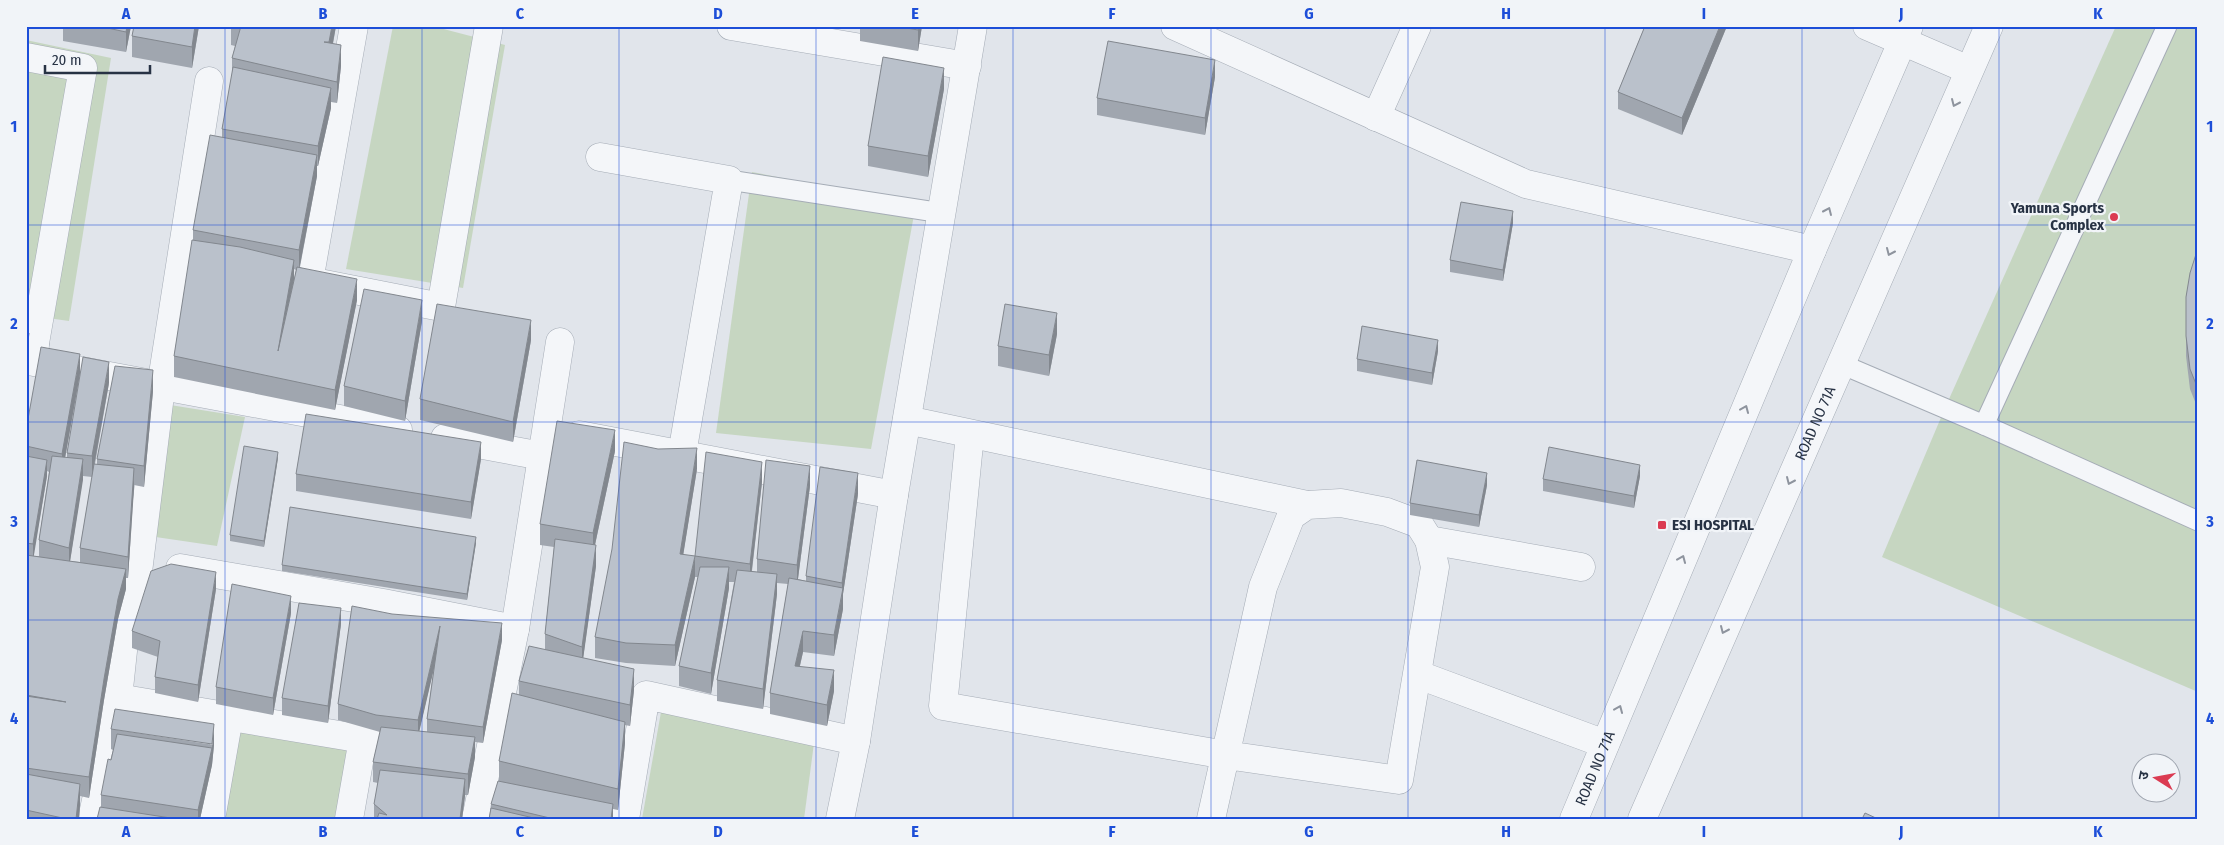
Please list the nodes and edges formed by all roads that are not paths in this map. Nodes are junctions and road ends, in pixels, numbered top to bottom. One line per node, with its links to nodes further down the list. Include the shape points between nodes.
1 (354, 26): 2 (street, via 309,281 441,307)
2 (490, 26)
3 (731, 26): 12 (street)
4 (973, 26): 12 (street)
5 (1417, 26): 15 (street)
6 (1867, 26): 10 (street)
7 (1989, 26): 13 (street, ROAD NO 71A)
8 (2167, 26): 25 (lane)
9 (1181, 28): 15 (street)
10 (1905, 34): 13 (street); 19 (street, ROAD NO 71A, one-way to 10)
11 (26, 57): 20 (street, via 83,68)
12 (967, 66): 18 (street)
13 (1969, 70): 22 (street, ROAD NO 71A, one-way to 22)
14 (209, 81): 23 (street)
15 (1376, 117): 19 (street, via 1526,184)
16 (600, 157): 17 (street)
17 (729, 180): 18 (lane); 28 (street)
18 (942, 213): 24 (street)
19 (1812, 250): 47 (street, ROAD NO 71A, one-way to 19)
20 (31, 342): 23 (street, via 34,362)
21 (560, 342): 26 (street)
22 (1840, 364): 25 (lane); 58 (street, ROAD NO 71A, one-way to 58)
23 (160, 387): 29 (street); 36 (street)
24 (907, 420): 27 (street); 30 (street)
25 (1984, 425): 32 (lane)
26 (547, 429): 28 (street); 29 (street)
27 (970, 434): 31 (street); 48 (street, via 944,706)
28 (682, 454): 30 (street)
29 (542, 456): 37 (street)
30 (894, 495): 46 (street)
31 (1307, 505): 33 (street, via 1341,503 1387,512 1419,524); 48 (street, via 1291,516 1263,587)
32 (2198, 521)
33 (1429, 540): 34 (street); 38 (street, via 1435,567)
34 (1581, 567)
35 (108, 583): 36 (street)
36 (136, 588): 37 (street, via 173,566); 39 (street, via 125,632)
37 (515, 629): 40 (street)
38 (1418, 674): 47 (street); 48 (street, via 1399,780)
39 (118, 698): 42 (street); 50 (street)
40 (500, 706): 41 (street); 49 (street)
41 (527, 712)
42 (229, 716): 45 (street); 51 (street)
43 (611, 730): 44 (street)
44 (638, 736): 46 (street, via 646,695); 54 (street)
45 (362, 739): 49 (street); 52 (street)
46 (856, 741): 55 (street)
47 (1605, 744): 57 (street, ROAD NO 71A)
48 (1226, 755): 56 (street)
49 (489, 756): 53 (street)
50 (92, 819)
51 (211, 819)
52 (349, 819)
53 (476, 819)
54 (625, 819)
55 (840, 819)
56 (1212, 819)
57 (1574, 819)
58 (1642, 819)

